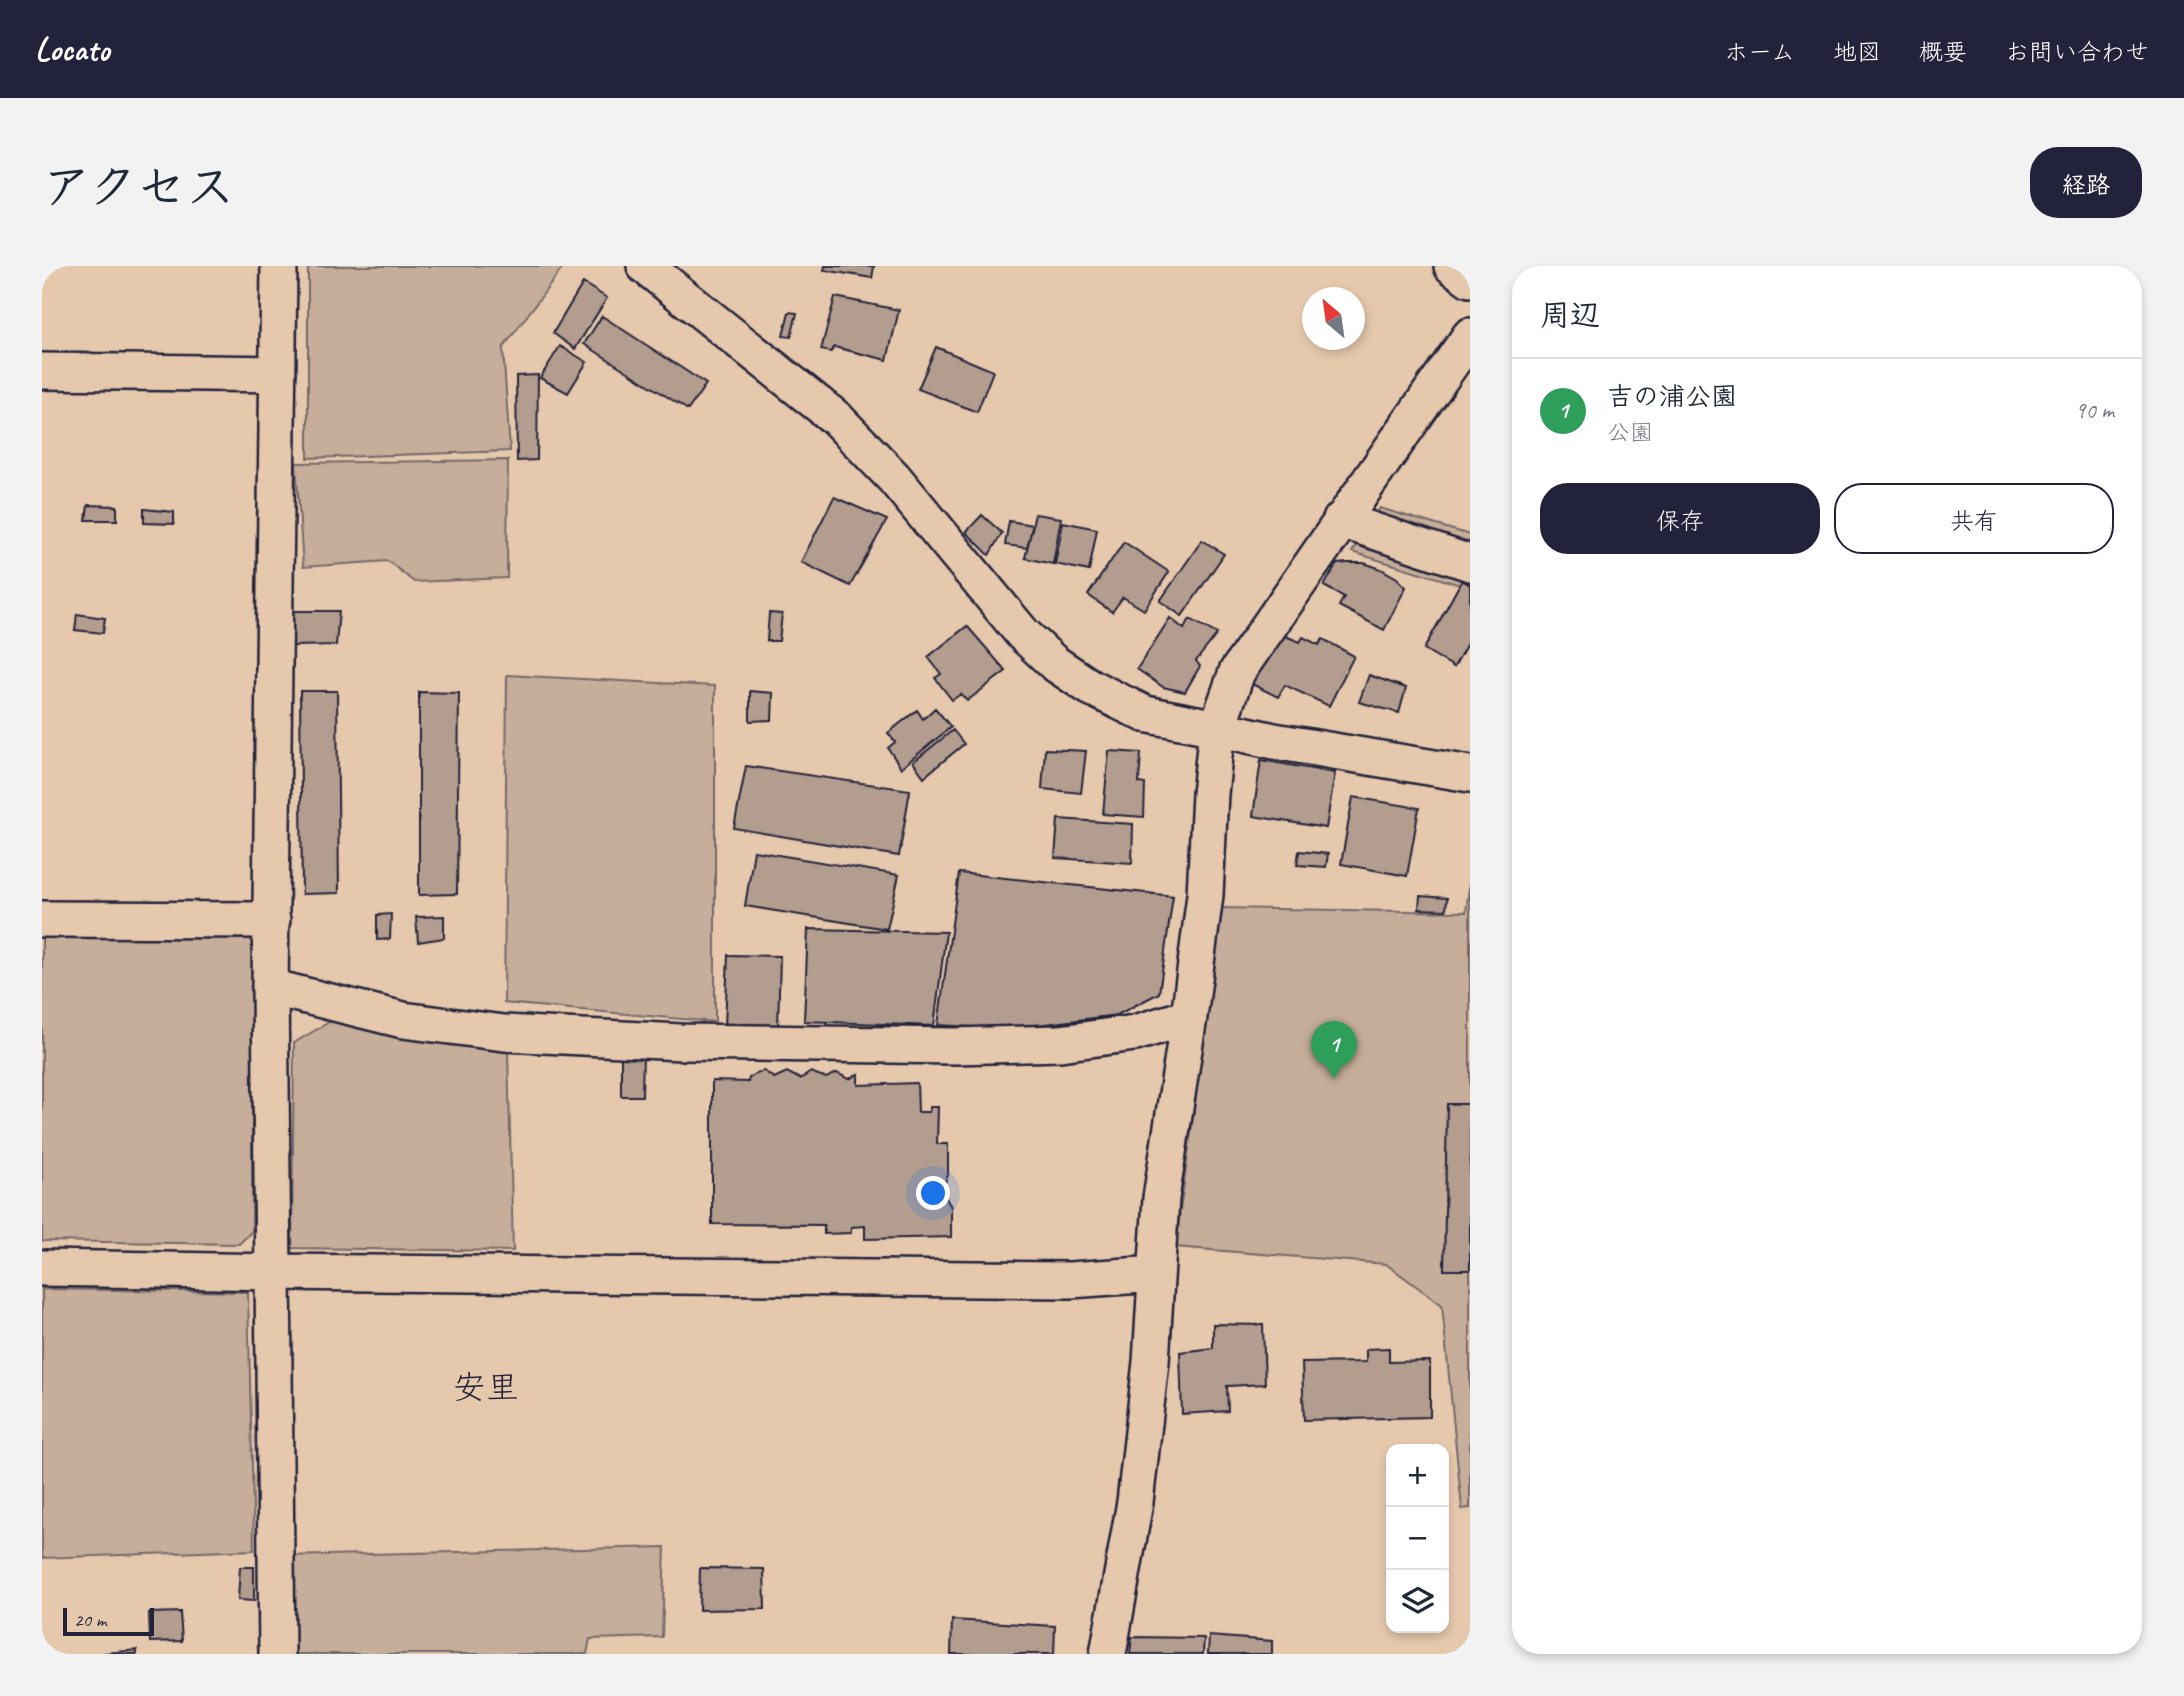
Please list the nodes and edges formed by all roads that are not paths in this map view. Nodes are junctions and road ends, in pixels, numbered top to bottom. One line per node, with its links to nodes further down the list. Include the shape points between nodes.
1 (279, 266): 7 (street)
2 (645, 266): 10 (street, via 836,419 894,478 1023,634 1054,663 1145,714)
3 (1452, 266): 4 (street)
4 (1470, 278)
5 (1470, 336): 8 (street)
6 (42, 371): 7 (street)
7 (278, 374): 13 (street)
8 (1341, 520): 9 (street); 10 (street, via 1237,672)
9 (1470, 563)
10 (1217, 728): 11 (street); 15 (street, via 1205,895)
11 (1470, 774)
12 (42, 919): 13 (street)
13 (272, 920): 14 (street)
14 (270, 987): 15 (street, via 403,1020 505,1033 681,1042 1060,1043 1135,1033); 17 (street)
15 (1189, 1017): 18 (street, via 1161,1198)
16 (42, 1268): 17 (street)
17 (273, 1272): 18 (street, via 1070,1280); 19 (street)
18 (1156, 1274): 20 (street, via 1135,1502)
19 (277, 1654)
20 (1108, 1654)

